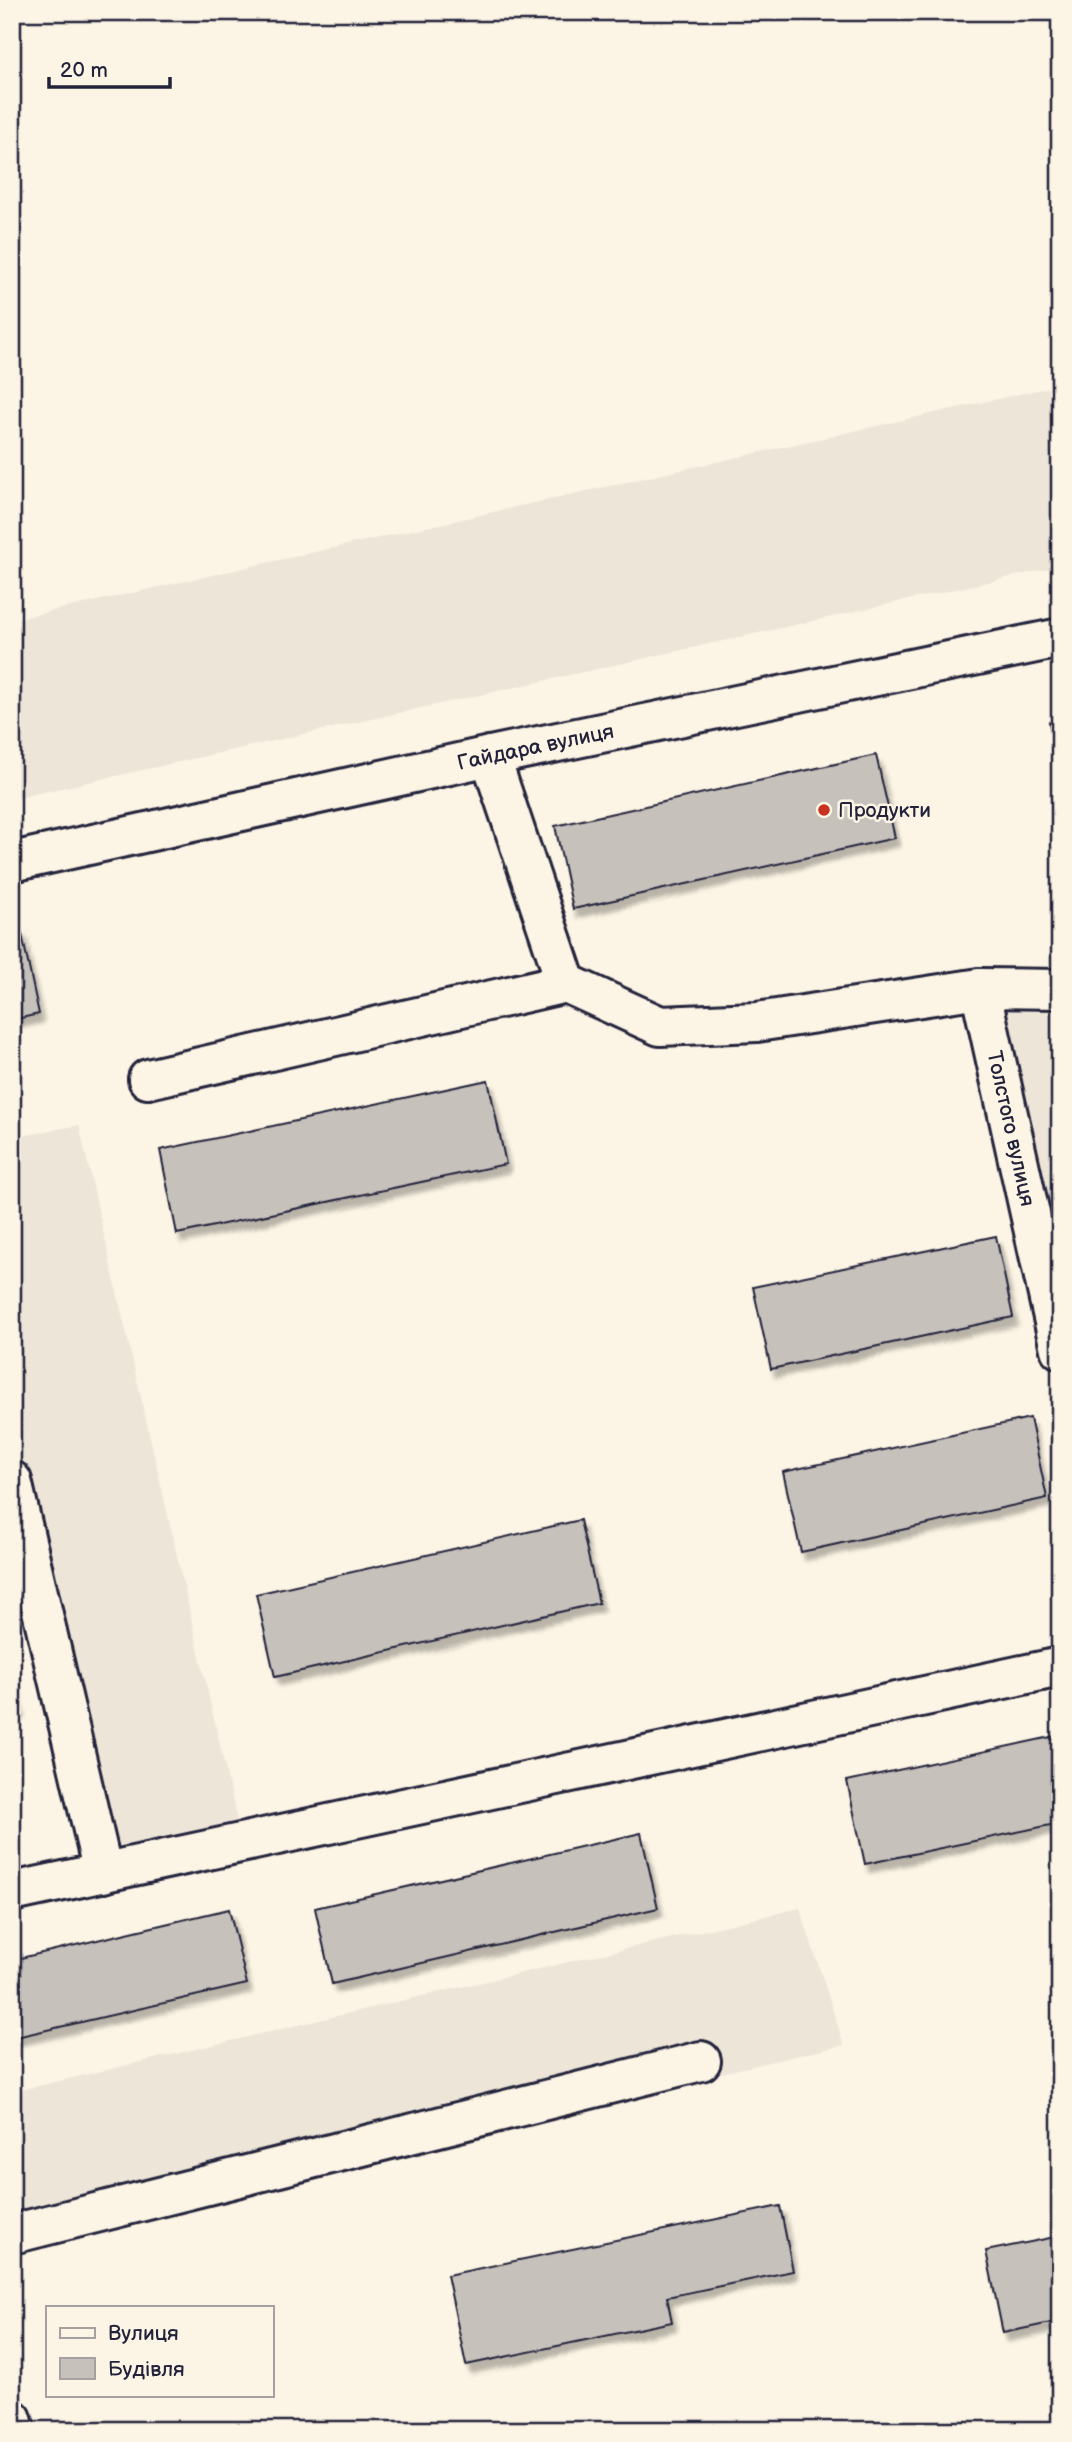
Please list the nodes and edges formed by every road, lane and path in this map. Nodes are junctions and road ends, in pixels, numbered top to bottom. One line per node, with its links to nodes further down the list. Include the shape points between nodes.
1 (1060, 638): 2 (street, Гайдара вулиця)
2 (490, 756): 3 (street, Гайдара вулиця); 4 (street)
3 (12, 862)
4 (566, 983): 5 (street, via 660,1026 757,1022); 7 (street)
5 (980, 988): 6 (street); 8 (street, Толстого вулиця)
6 (1060, 989)
7 (148, 1079)
8 (1060, 1349)
9 (12, 1481): 11 (street)
10 (1060, 1667): 11 (street)
11 (103, 1872): 12 (street)
12 (12, 1892)
13 (701, 2061): 14 (street)
14 (12, 2234)
15 (12, 2419): 16 (street)
16 (15, 2430)

